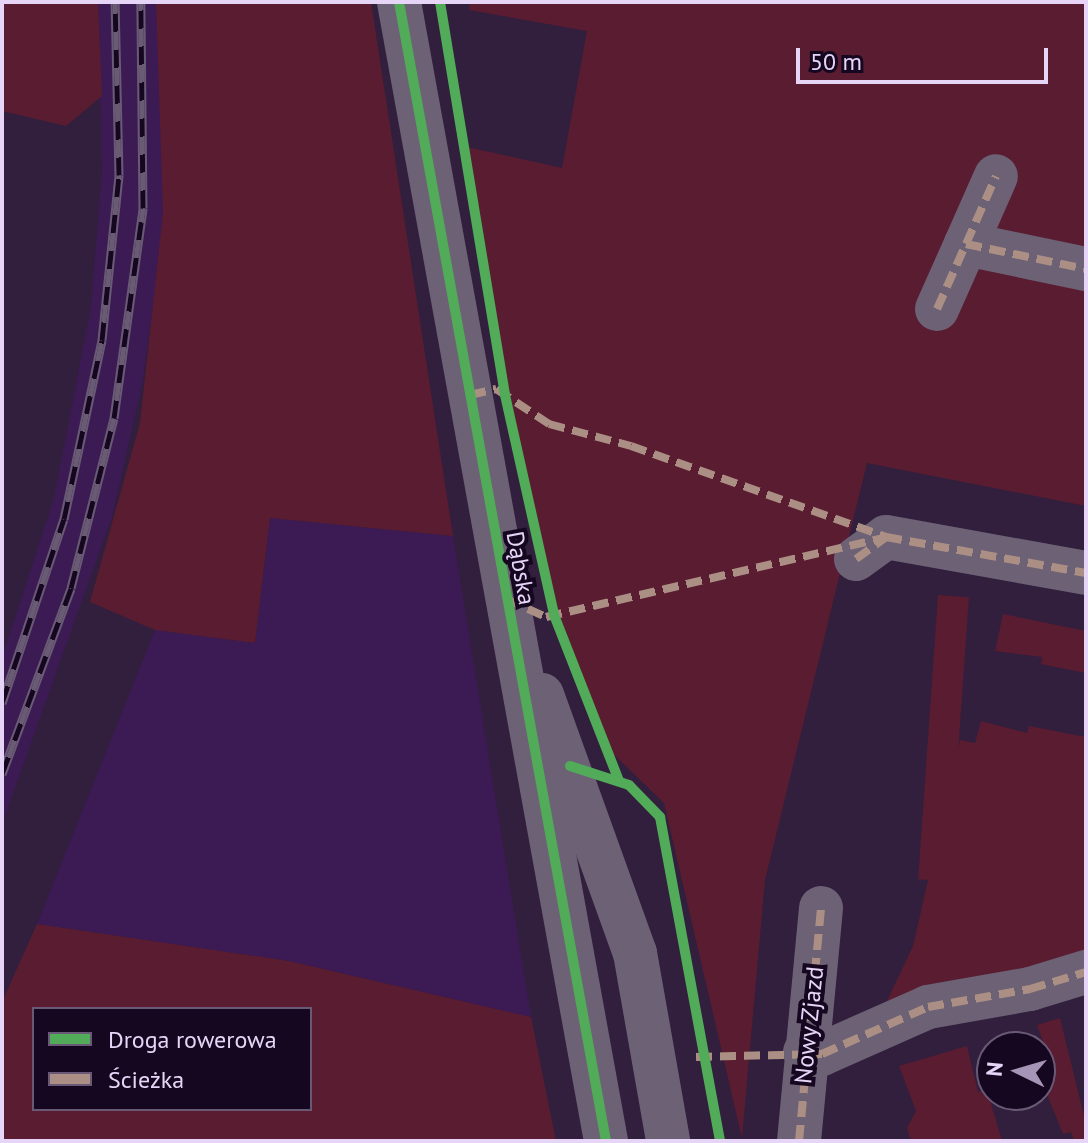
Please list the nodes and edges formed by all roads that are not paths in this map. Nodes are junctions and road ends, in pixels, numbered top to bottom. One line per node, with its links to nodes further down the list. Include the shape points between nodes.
1 (399, 2): 8 (street, Dąbska)
2 (996, 176): 3 (street)
3 (966, 244): 4 (street); 5 (street)
4 (1086, 269)
5 (937, 309)
6 (856, 559): 7 (street, via 886,537)
7 (1086, 573)
8 (506, 599): 12 (street, Dąbska); 13 (street, Dąbska, via 635,953)
9 (821, 908): 11 (street, Nowy Zjazd)
10 (1086, 972): 11 (street, via 1030,989 928,1007 822,1054)
11 (805, 1052): 14 (street, Nowy Zjazd)
12 (606, 1141)
13 (668, 1141)
14 (799, 1141)

